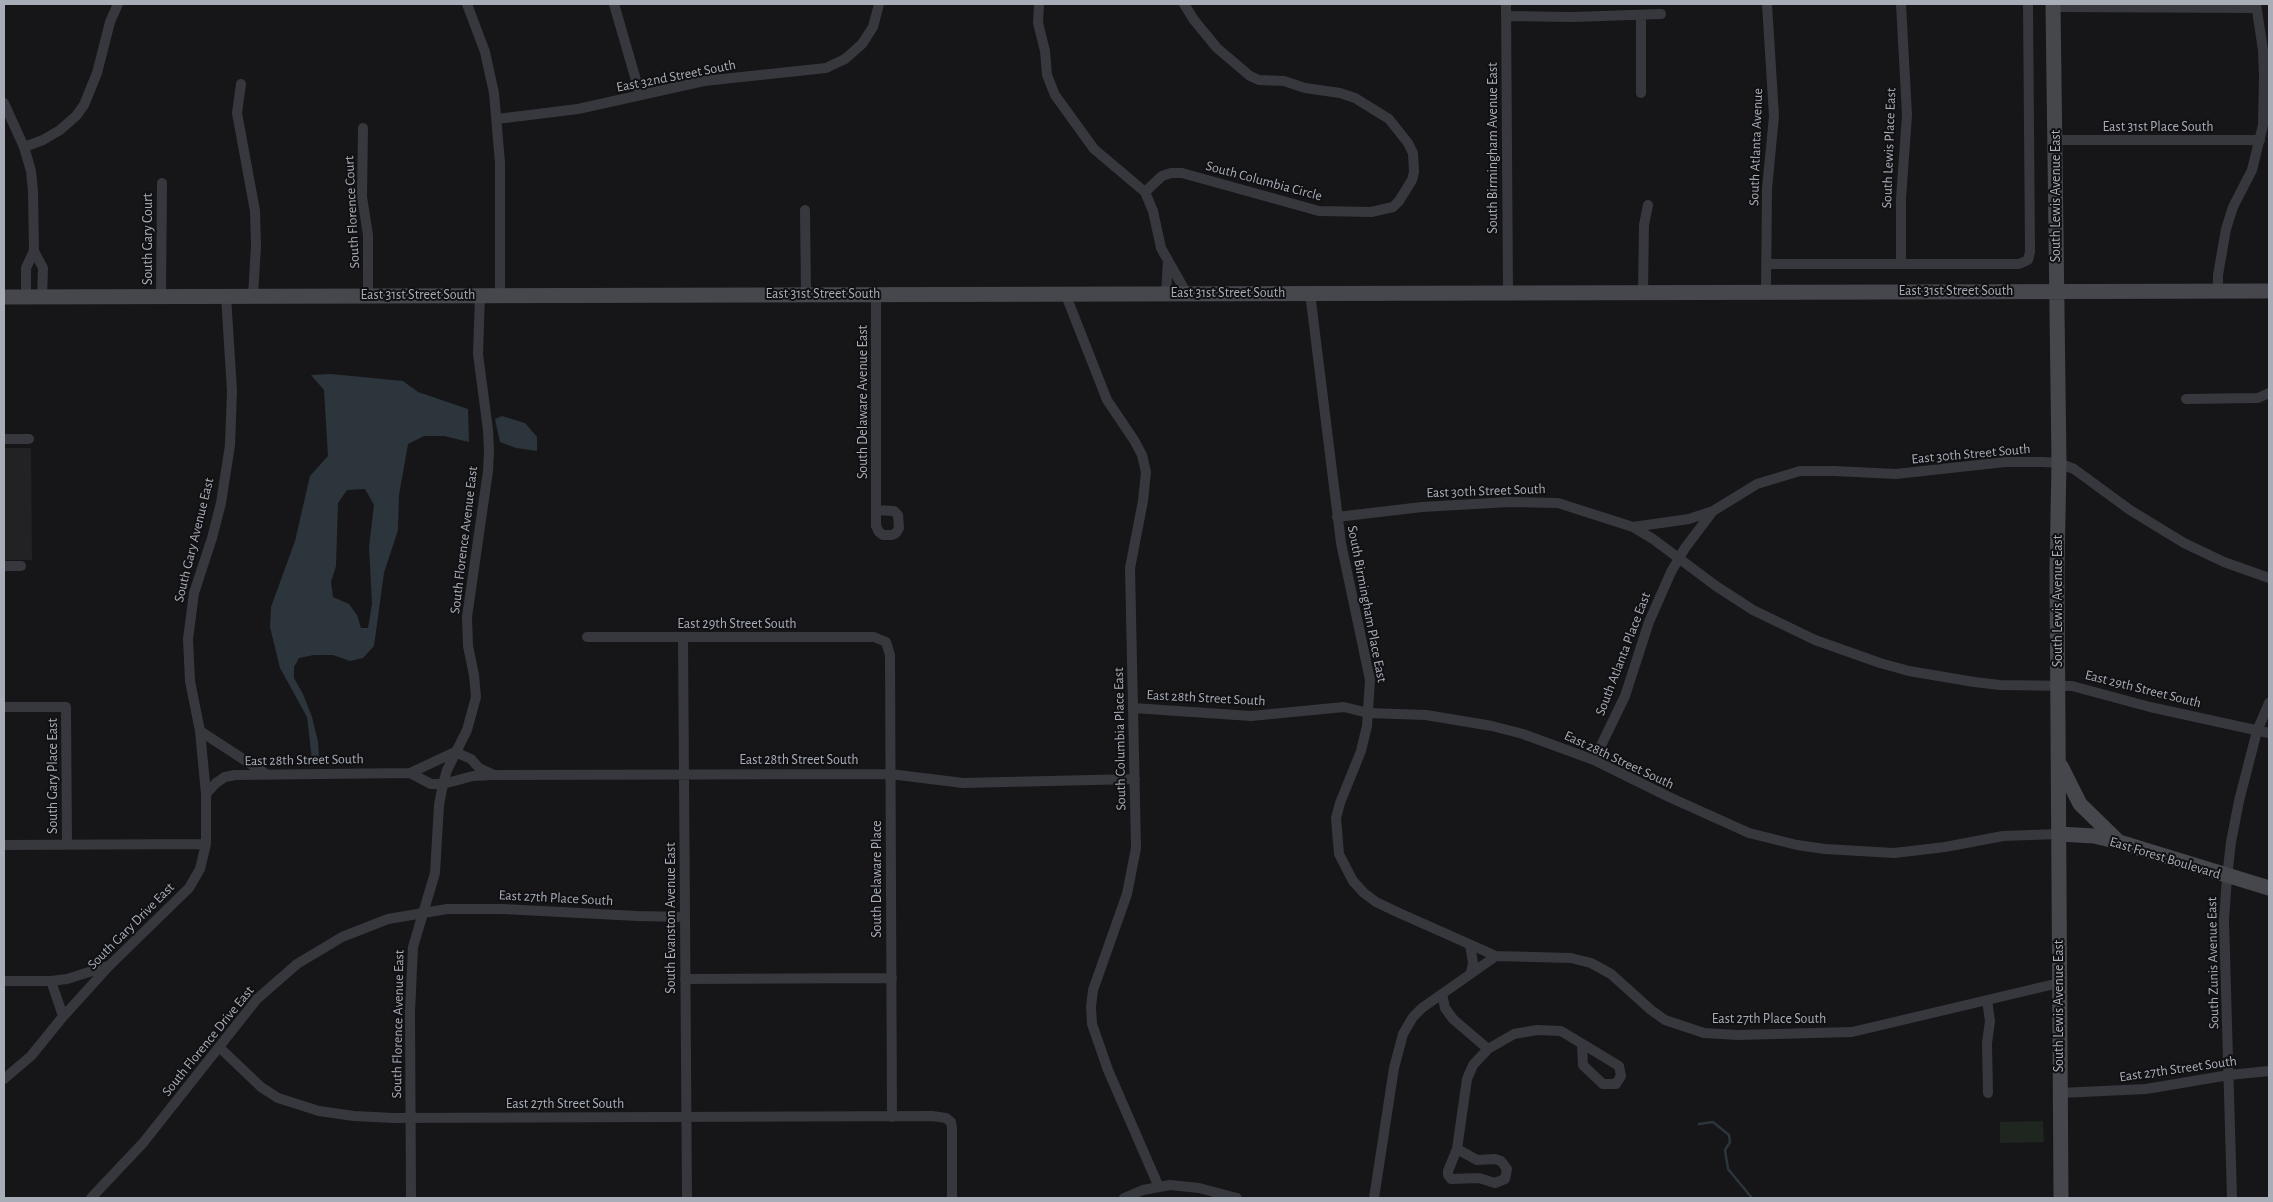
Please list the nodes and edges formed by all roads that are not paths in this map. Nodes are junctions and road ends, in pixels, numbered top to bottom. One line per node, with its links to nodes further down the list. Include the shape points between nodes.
1 (118, 4): 24 (street, via 84,104 60,130)
2 (467, 4): 20 (street, via 490,72)
3 (614, 4): 18 (street)
4 (879, 4): 18 (street, East 32nd Street South, via 873,27 862,44 837,64)
5 (1039, 4): 26 (street, via 1038,23 1047,75 1055,95 1094,149)
6 (1184, 4): 26 (street, South Columbia Circle, via 1217,48 1250,76 1258,80 1284,81 1305,88 1340,92 1389,119 1413,153 1414,172 1400,201 1393,207 1371,212 1319,211 1182,173 1162,176)
7 (1506, 4): 14 (street, South Birmingham Avenue East)
8 (1767, 4): 32 (street, South Atlanta Avenue, via 1774,116 1767,189)
9 (1901, 4): 33 (street, South Lewis Place East, via 1907,115 1901,199)
10 (2028, 4): 31 (street, South Lewis Avenue East)
11 (2053, 5): 12 (street); 22 (main road, South Lewis Avenue East)
12 (2256, 6): 23 (street, via 2264,77)
13 (1661, 14): 15 (street)
14 (1506, 16): 15 (street); 38 (street, South Birmingham Avenue East)
15 (1641, 16): 17 (street)
16 (241, 84): 50 (street, via 237,113 255,211)
17 (1641, 93)
18 (640, 94): 20 (street, East 32nd Street South, via 578,109)
19 (4, 103): 24 (street)
20 (497, 119): 47 (street)
21 (363, 128): 51 (street, South Florence Court, via 362,197 368,235)
22 (2056, 140): 23 (street, East 31st Place South); 35 (main road, South Lewis Avenue East)
23 (2260, 140): 36 (street, via 2252,170 2226,229)
24 (24, 147): 29 (street, via 33,191)
25 (162, 183): 48 (street, South Gary Court)
26 (1145, 192): 30 (street, via 1161,248)
27 (1648, 205): 39 (street, via 1644,226)
28 (805, 210): 43 (street)
29 (34, 250): 53 (street, via 26,268); 54 (street, via 43,268)
30 (1168, 260): 41 (street); 45 (street)
31 (2028, 260): 33 (street, East 31st Street South, via 2019,264)
32 (1767, 264): 33 (street, East 31st Street South); 34 (street, South Atlanta Avenue)
33 (1901, 264)
34 (1766, 291): 35 (main road, East 31st Street South); 39 (main road, East 31st Street South)
35 (2056, 291): 36 (main road, East 31st Street South); 59 (main road, South Lewis Avenue East)
36 (2218, 291): 37 (main road, East 31st Street South)
37 (2269, 291)
38 (1508, 292): 39 (main road, East 31st Street South); 42 (main road, East 31st Street South)
39 (1643, 292)
40 (1064, 293): 41 (main road, East 31st Street South); 44 (main road, East 31st Street South); 74 (street, South Columbia Place East, via 1107,400 1134,440 1146,472 1130,568)
41 (1166, 293): 45 (main road, East 31st Street South)
42 (1310, 293): 45 (main road, East 31st Street South); 62 (street, South Birmingham Place East)
43 (806, 294): 44 (main road, East 31st Street South); 47 (main road, East 31st Street South)
44 (876, 294): 60 (street, South Delaware Avenue East)
45 (1187, 294)
46 (480, 295): 47 (main road, East 31st Street South); 51 (main road, East 31st Street South); 79 (street, South Florence Avenue East, via 478,354 488,430 488,471 467,617 476,697 467,730)
47 (500, 295)
48 (161, 296): 49 (main road, East 31st Street South); 54 (main road, East 31st Street South)
49 (226, 296): 50 (main road, East 31st Street South); 76 (street, South Gary Avenue East, via 232,391 230,444 221,503 194,593 188,639 190,681)
50 (252, 296): 51 (main road, East 31st Street South)
51 (368, 296)
52 (4, 297): 53 (main road, East 31st Street South)
53 (26, 297): 54 (main road, East 31st Street South)
54 (42, 297)
55 (2269, 393): 56 (street, via 2258,398)
56 (2186, 399)
57 (4, 439): 58 (street)
58 (29, 439)
59 (2059, 463): 61 (street, East 30th Street South, via 2005,462 1896,474 1800,471 1757,484); 67 (street, East 30th Street South, via 2074,468 2130,510 2184,543); 71 (main road, South Lewis Avenue East)
60 (876, 510)
61 (1713, 511): 63 (street, East 30th Street South, via 1689,520); 64 (street, East 30th Street South)
62 (1337, 517): 63 (street, East 30th Street South, via 1422,507 1558,503); 75 (street, South Birmingham Place East, via 1370,680)
63 (1633, 527): 64 (street, East 30th Street South)
64 (1678, 558): 71 (street, East 29th Street South, via 1754,610 1847,653 1880,664 1945,678 2000,685); 80 (street, South Atlanta Place East, via 1649,622 1625,696)
65 (4, 566): 66 (street)
66 (21, 566)
67 (2269, 578)
68 (587, 637): 69 (street, East 29th Street South)
69 (683, 637): 70 (street, East 29th Street South, via 874,637); 86 (street, South Evanston Avenue East)
70 (886, 642): 84 (street, South Delaware Place, via 890,654)
71 (2058, 686): 77 (street, East 29th Street South, via 2072,686); 81 (main road, South Lewis Avenue East)
72 (2269, 703): 77 (street, South Zunis Avenue East)
73 (4, 707): 92 (street, South Gary Place East, via 66,707)
74 (1133, 708): 75 (street, East 28th Street South, via 1228,716 1270,716 1344,707); 87 (street, South Columbia Place East)
75 (1368, 713): 80 (street, East 28th Street South, via 1426,716 1492,726); 99 (street, South Birmingham Place East, via 1361,751 1336,818 1337,843 1345,868 1353,881 1376,902)
76 (200, 731): 83 (street); 89 (street, South Gary Drive East)
77 (2258, 731): 78 (street, East 29th Street South); 95 (street, South Zunis Avenue East, via 2239,801)
78 (2269, 733)
79 (456, 752): 82 (street, East 28th Street South); 85 (street, via 472,759 479,768); 88 (street, South Florence Avenue East)
80 (1594, 760): 90 (street, East 28th Street South, via 1749,833 1797,845 1894,853 2011,835)
81 (2058, 760): 90 (main road, South Lewis Avenue East); 91 (main road, via 2080,804)
82 (410, 773): 83 (street, East 28th Street South); 88 (street, East 28th Street South, via 430,784)
83 (267, 774): 89 (street, East 28th Street South, via 225,777)
84 (890, 774): 86 (street, East 28th Street South); 87 (street, East 28th Street South, via 963,783); 103 (street, South Delaware Place)
85 (493, 775): 86 (street, East 28th Street South); 88 (street, East 28th Street South, via 473,776)
86 (684, 775): 98 (street, South Evanston Avenue East)
87 (1134, 779): 123 (street, South Columbia Place East, via 1136,834 1132,873 1093,990 1092,1024 1108,1070)
88 (443, 784): 97 (street, South Florence Avenue East, via 435,872)
89 (206, 794): 93 (street, South Gary Drive East)
90 (2059, 834): 91 (main road, East Forest Boulevard, via 2094,836); 107 (main road, South Lewis Avenue East)
91 (2119, 842): 95 (main road, East Forest Boulevard)
92 (67, 844): 93 (street); 94 (street)
93 (206, 844): 101 (street, South Gary Drive East, via 200,869 189,888)
94 (4, 845)
95 (2227, 877): 96 (main road, East Forest Boulevard); 115 (street, South Zunis Avenue East, via 2224,920)
96 (2269, 888)
97 (425, 911): 98 (street, East 27th Place South, via 503,909); 112 (street, South Florence Drive East, via 364,926 322,947 269,987); 121 (street, South Florence Avenue East, via 415,935 412,961)
98 (685, 917): 104 (street, South Evanston Avenue East)
99 (1470, 945): 100 (street, South Birmingham Place East); 102 (street)
100 (1496, 956): 102 (street); 109 (street, East 27th Place South, via 1570,958 1591,964 1610,974 1665,1020 1704,1033 1852,1032)
101 (109, 966): 106 (street); 110 (street, South Gary Drive East)
102 (1471, 972): 108 (street)
103 (892, 978): 104 (street); 120 (street, South Delaware Place)
104 (685, 979): 119 (street, South Evanston Avenue East)
105 (4, 981): 106 (street)
106 (51, 981): 110 (street)
107 (2060, 983): 109 (street, East 27th Place South); 118 (main road, South Lewis Avenue East)
108 (1442, 994): 113 (street, via 1445,1008 1453,1019); 130 (street, via 1413,1017 1402,1034)
109 (1987, 1000): 117 (street, via 1990,1021)
110 (63, 1016): 116 (street, South Gary Drive East, via 31,1056)
111 (1582, 1045): 113 (street, via 1562,1031 1537,1030 1514,1034)
112 (219, 1047): 121 (street, East 27th Street South, via 261,1088 296,1105 354,1116); 124 (street, South Florence Drive East, via 143,1143)
113 (1488, 1049): 122 (street, via 1473,1065 1466,1080)
114 (2269, 1071): 115 (street, East 27th Street South)
115 (2229, 1075): 118 (street, East 27th Street South, via 2146,1090); 132 (street, South Zunis Avenue East)
116 (4, 1079)
117 (1988, 1093)
118 (2060, 1093): 131 (main road, South Lewis Avenue East)
119 (685, 1117): 120 (street, East 27th Street South); 121 (street, East 27th Street South); 126 (street, South Evanston Avenue East)
120 (892, 1117): 127 (street, East 27th Street South, via 932,1116 951,1122)
121 (411, 1118): 125 (street, South Florence Avenue East)
122 (1457, 1149): 122 (street, via 1477,1160 1501,1162 1507,1169 1505,1179 1495,1183 1479,1178 1451,1179 1448,1170)
123 (1158, 1185): 128 (street); 129 (street, via 1185,1185)
124 (91, 1198)
125 (411, 1198)
126 (687, 1198)
127 (952, 1198)
128 (1124, 1198)
129 (1237, 1198)
130 (1374, 1198)
131 (2061, 1198)
132 (2232, 1198)

